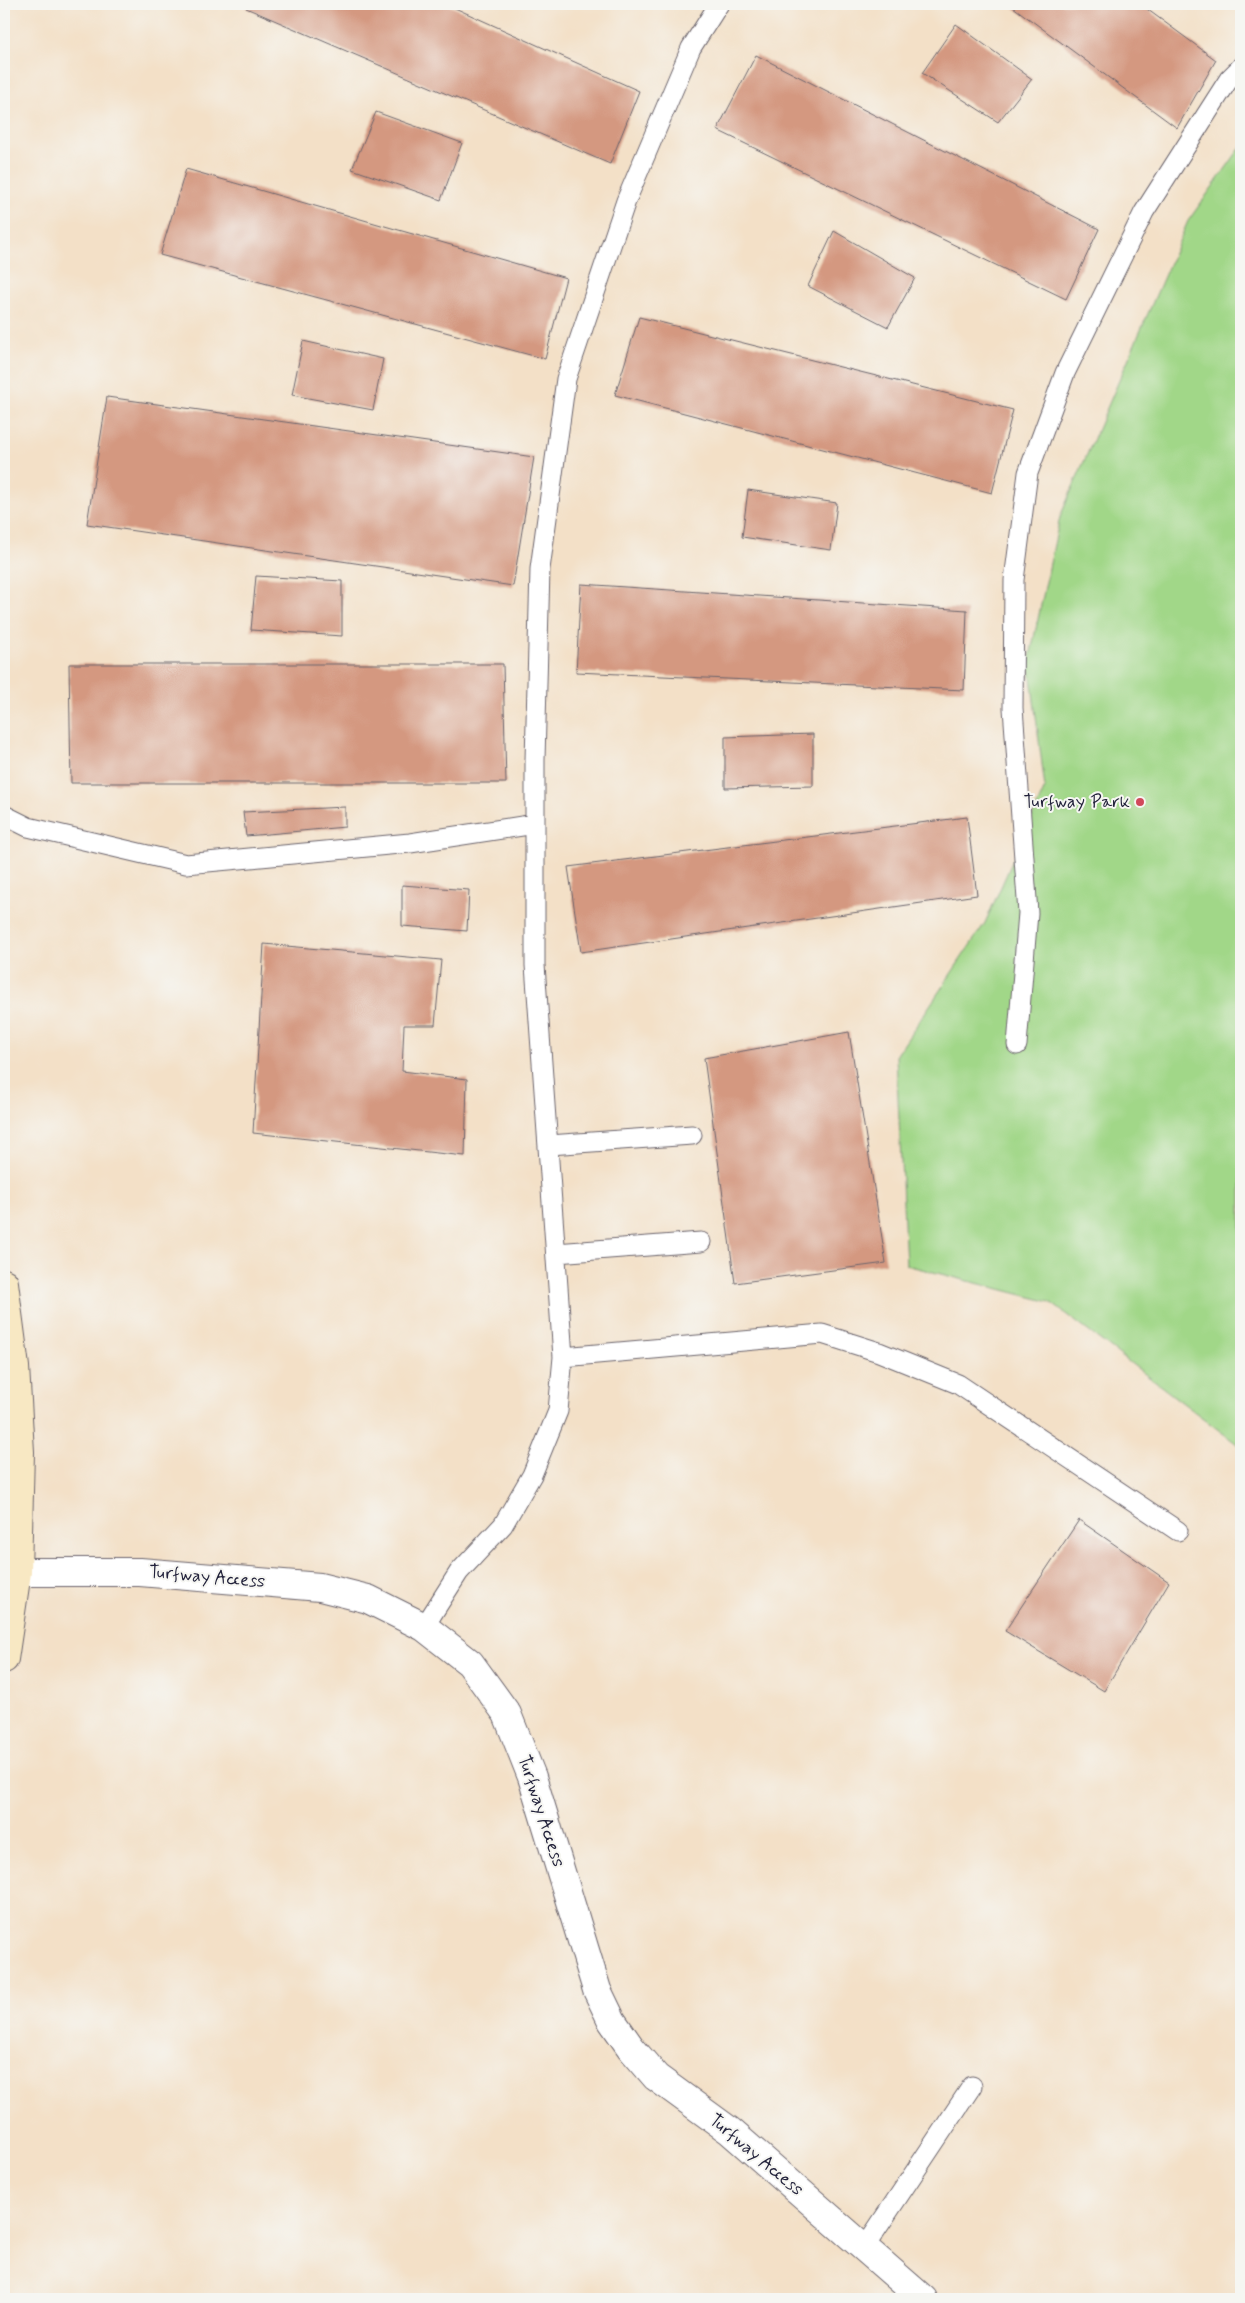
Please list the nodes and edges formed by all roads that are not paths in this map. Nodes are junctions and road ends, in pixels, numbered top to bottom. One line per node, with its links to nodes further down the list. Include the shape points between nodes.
1 (719, 4): 4 (lane, via 690,48 626,201 566,379 540,569)
2 (1241, 67): 5 (lane, via 1229,79 1144,212 1065,373 1028,473 1014,580 1013,708 1028,913)
3 (4, 815): 4 (lane, via 28,827 186,864 410,843)
4 (535, 824): 7 (lane, via 535,965)
5 (1017, 1045)
6 (692, 1135): 7 (lane)
7 (549, 1145): 9 (lane)
8 (701, 1242): 9 (lane)
9 (556, 1253): 11 (lane)
10 (4, 1283): 12 (main road, via 15,1367)
11 (564, 1357): 13 (lane, via 822,1334 879,1352 958,1384); 15 (lane, via 558,1411 532,1476 503,1525 459,1572)
12 (12, 1464): 14 (main road)
13 (1178, 1531)
14 (17, 1572): 15 (street, Turfway Access, via 140,1572 320,1587 368,1599); 16 (main road)
15 (424, 1626): 18 (street, Turfway Access, via 470,1663 507,1714 532,1777 597,1990 612,2022 656,2077 730,2131)
16 (4, 1659)
17 (972, 2086): 18 (lane)
18 (864, 2248): 19 (street, Turfway Access)
19 (923, 2299)

